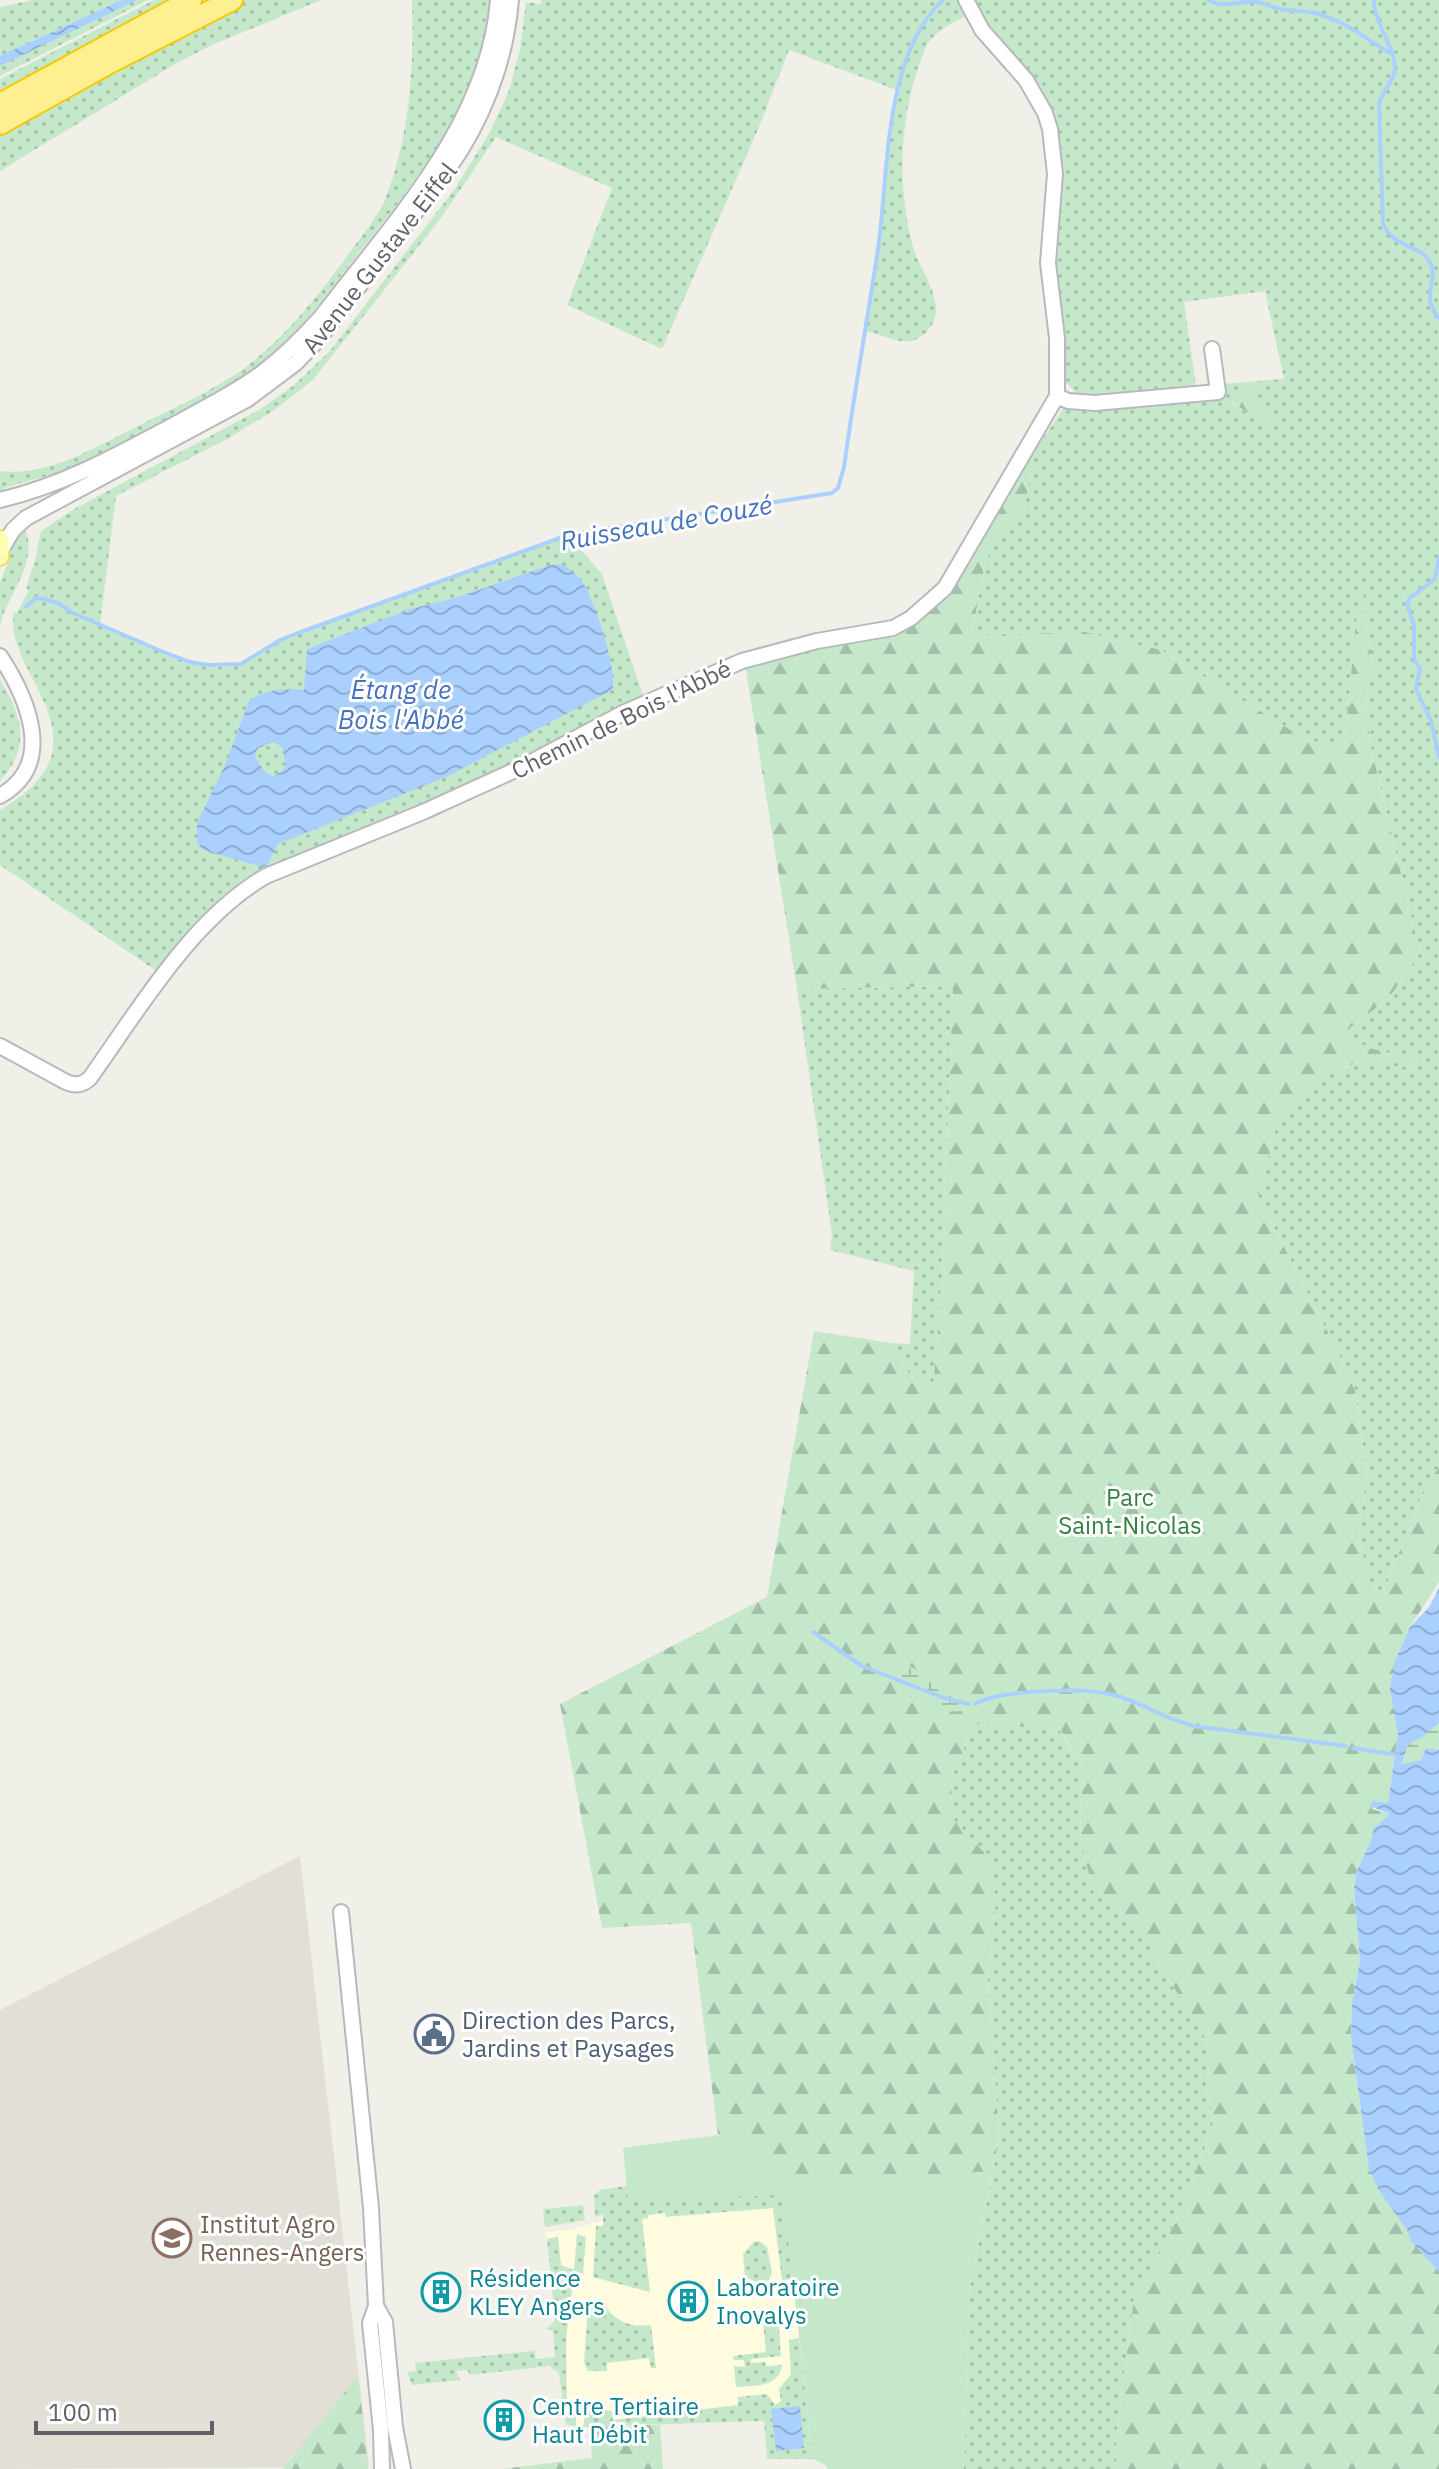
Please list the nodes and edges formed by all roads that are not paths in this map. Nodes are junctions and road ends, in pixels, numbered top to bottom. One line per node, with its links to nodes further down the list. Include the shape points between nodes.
1 (191, 0): 6 (highway)
2 (232, 0): 9 (highway)
3 (498, 0): 12 (street, Avenue Gustave Eiffel, via 489,55 454,136 302,337 242,387 157,434 59,483)
4 (511, 0): 14 (street, Avenue Gustave Eiffel, via 493,83 465,145 318,340 248,399 26,518)
5 (966, 0): 11 (street, via 982,30 1026,80 1050,129 1055,174 1048,263)
6 (77, 60): 7 (highway); 8 (highway)
7 (0, 93)
8 (0, 104)
9 (0, 124)
10 (1212, 349): 11 (street, via 1218,392 1095,403)
11 (1057, 396): 18 (street, Chemin de Bois l'Abbé, via 945,588 911,618 893,628 742,661 438,805 266,876 247,887 193,941 83,1083 66,1082)
12 (0, 500)
13 (0, 539): 14 (main road)
14 (1, 550): 15 (main road)
15 (0, 557)
16 (0, 654): 17 (street, via 29,711 34,734 21,779)
17 (0, 796)
18 (0, 1046)
19 (341, 1912): 20 (street)
20 (376, 2306): 21 (street, via 370,2323); 22 (street, via 385,2322)
21 (382, 2469)
22 (403, 2469)

